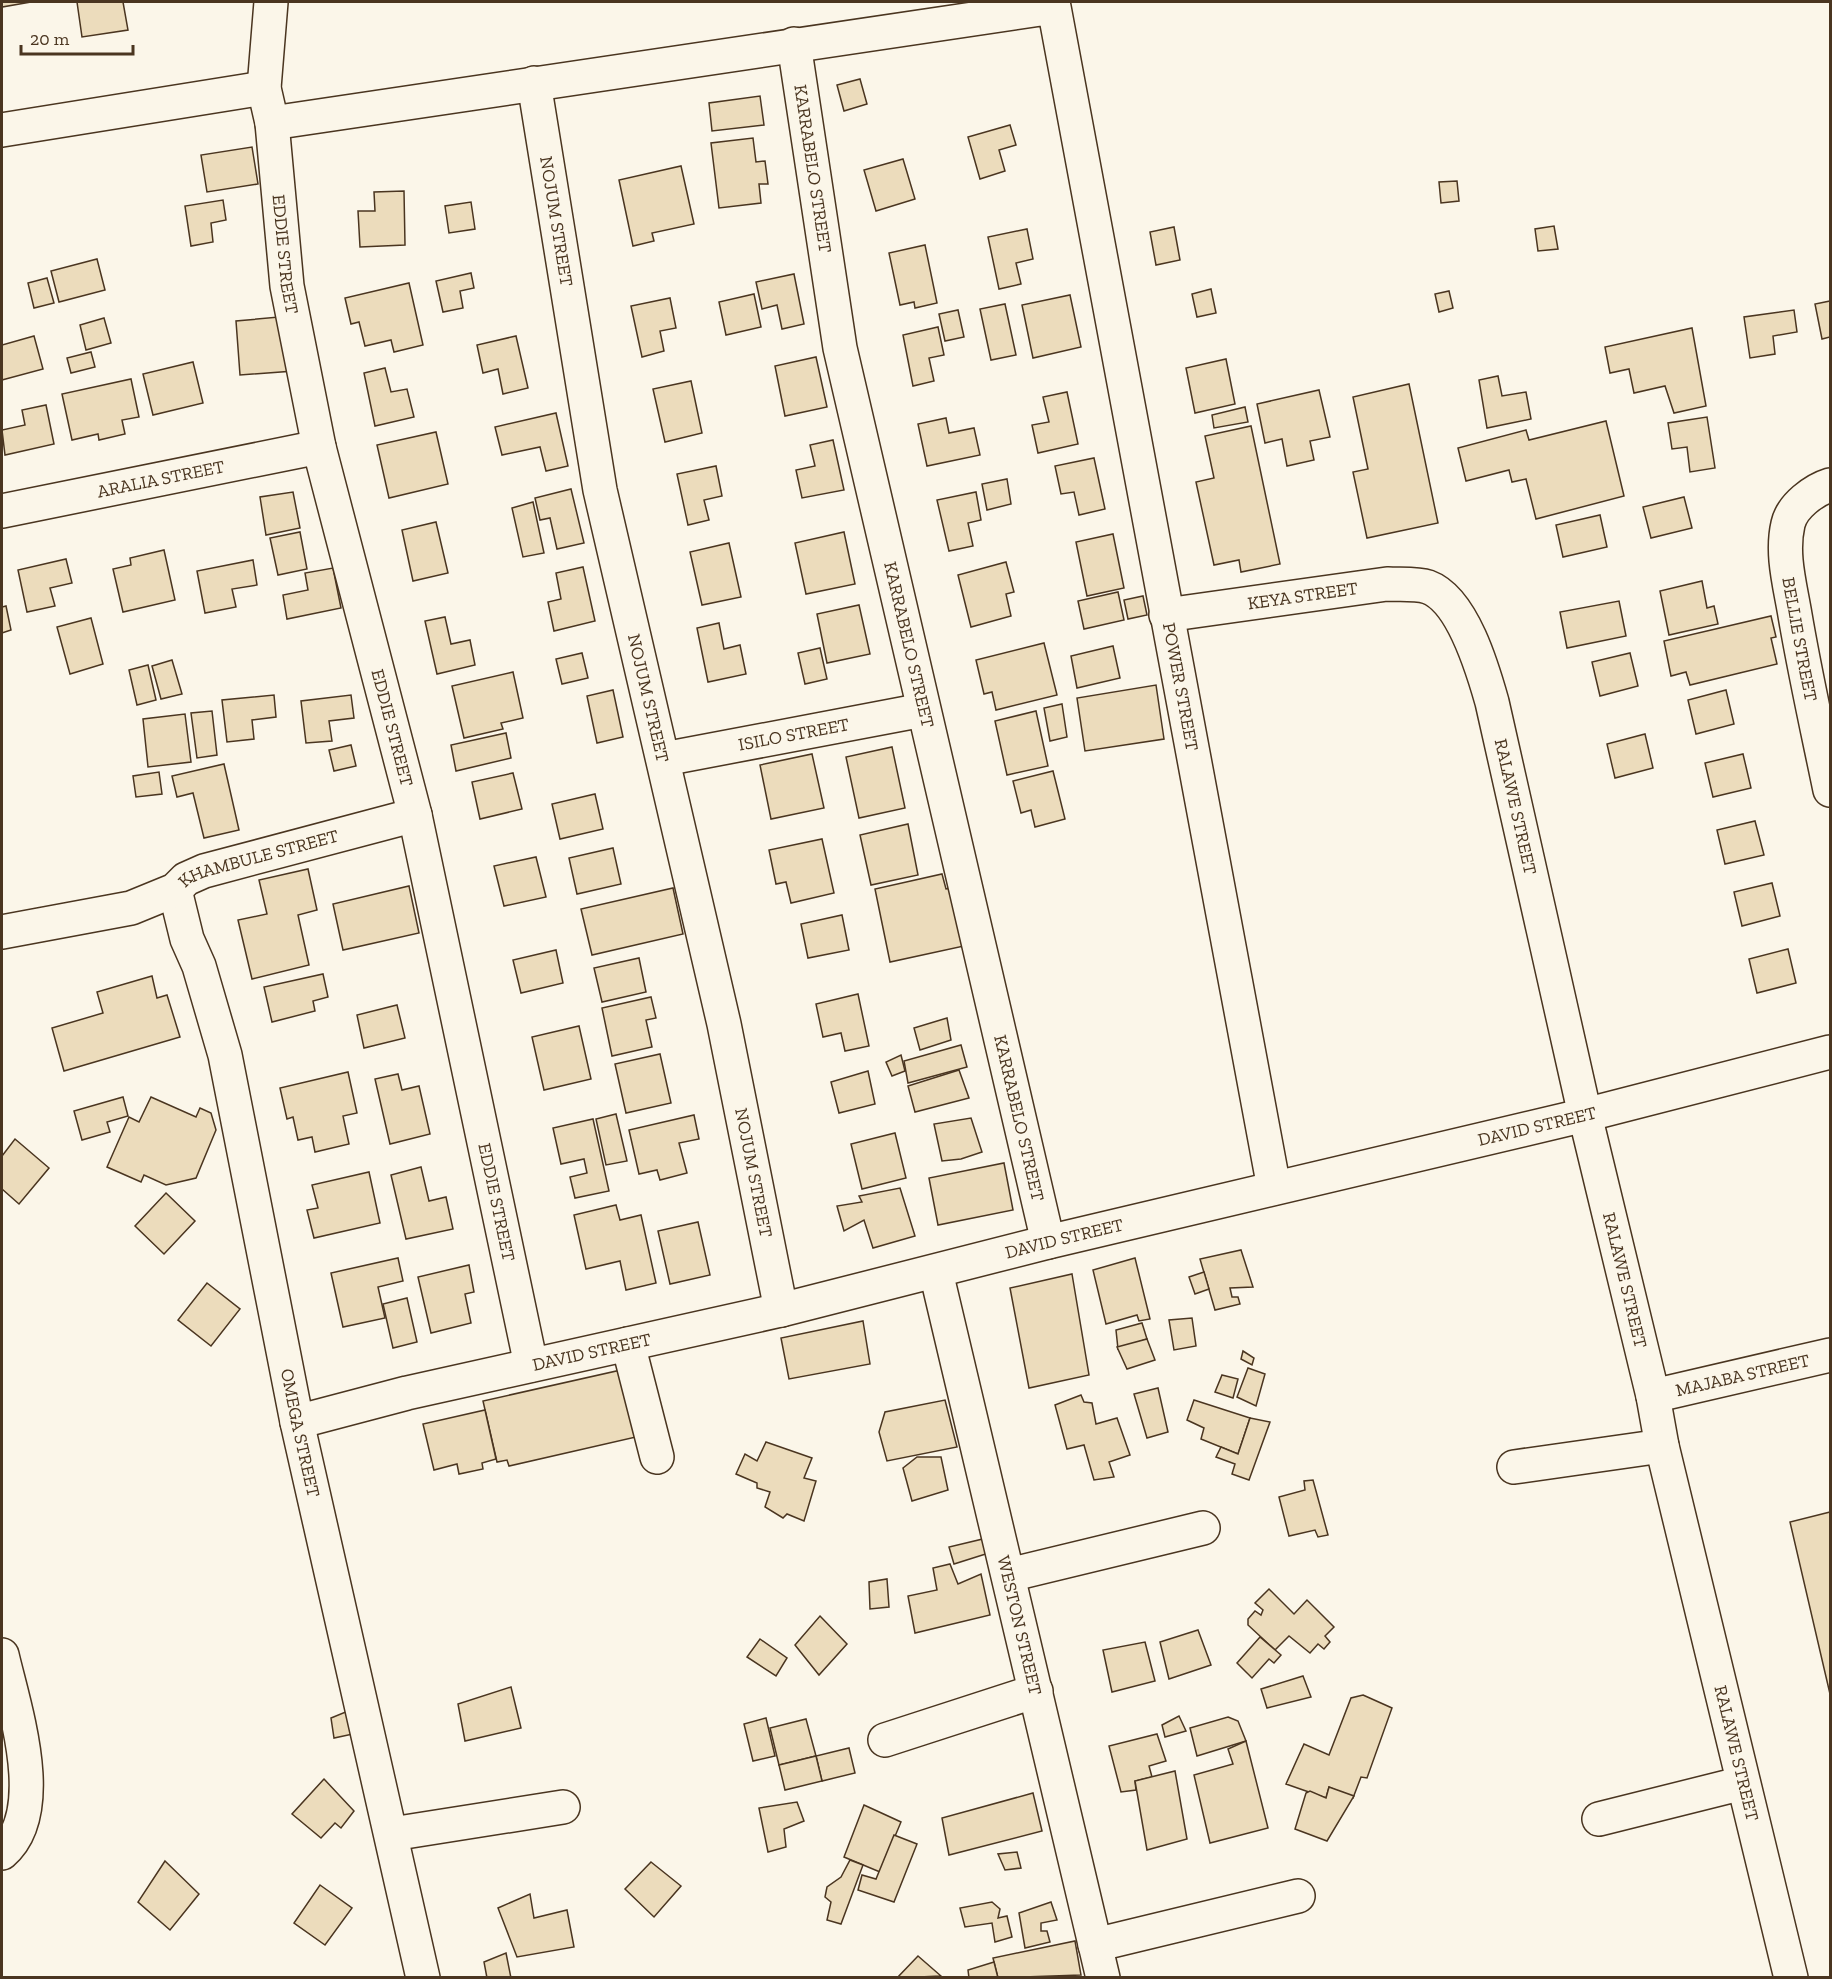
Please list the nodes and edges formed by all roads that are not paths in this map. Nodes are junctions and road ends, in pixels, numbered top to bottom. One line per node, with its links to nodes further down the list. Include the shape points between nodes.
1 (271, 2): 5 (street, EDDIE STREET)
2 (1054, 4): 3 (street); 12 (street, POWER STREET)
3 (794, 44): 4 (street); 13 (street, KARRABELO STREET, via 840,348)
4 (534, 83): 6 (street); 14 (street, NOJUM STREET, via 600,490)
5 (264, 88): 6 (street, EDDIE STREET); 7 (street)
6 (272, 123): 8 (street, EDDIE STREET, via 287,285)
7 (2, 130)
8 (319, 447): 10 (street, ARALIA STREET); 16 (street, EDDIE STREET)
9 (1830, 485): 15 (street, BELLIE STREET, via 1801,503 1788,521 1784,548)
10 (2, 512)
11 (1437, 593): 12 (street, KEYA STREET, via 1428,587 1387,584); 20 (street, RALAWE STREET, via 1458,618 1482,668)
12 (1166, 615): 21 (street, POWER STREET)
13 (923, 710): 14 (street, ISILO STREET); 22 (street, KARRABELO STREET)
14 (664, 759): 24 (street, NOJUM STREET, via 724,1024)
15 (1830, 790)
16 (414, 814): 17 (street, KHAMBULE STREET, via 204,871 186,879); 27 (street, EDDIE STREET)
17 (175, 890): 18 (street, KHAMBULE STREET, via 131,908); 29 (street, OMEGA STREET, via 225,1055)
18 (2, 932)
19 (1830, 1052): 20 (street, DAVID STREET)
20 (1585, 1115): 21 (street, DAVID STREET); 28 (street, RALAWE STREET)
21 (1274, 1188): 22 (street, DAVID STREET)
22 (1048, 1242): 23 (street, DAVID STREET)
23 (936, 1272): 24 (street, DAVID STREET); 34 (street, WESTON STREET)
24 (781, 1310): 25 (street, DAVID STREET)
25 (627, 1344): 27 (street, DAVID STREET); 31 (street)
26 (1830, 1355): 28 (street, MAJABA STREET)
27 (531, 1365): 29 (street, DAVID STREET)
28 (1653, 1396): 30 (street, RALAWE STREET)
29 (297, 1422): 41 (street, OMEGA STREET)
30 (1662, 1446): 32 (street); 38 (street, RALAWE STREET)
31 (657, 1457)
32 (1514, 1467)
33 (1203, 1528): 34 (street)
34 (1009, 1575): 36 (street, WESTON STREET)
35 (2, 1655): 42 (street, via 20,1730 25,1809 18,1832)
36 (1036, 1691): 37 (street); 44 (street, WESTON STREET)
37 (885, 1740)
38 (1743, 1783): 40 (street); 47 (street, RALAWE STREET)
39 (563, 1807): 41 (street)
40 (1599, 1820)
41 (392, 1834): 45 (street, OMEGA STREET)
42 (2, 1853)
43 (1298, 1896): 44 (street)
44 (1095, 1945): 46 (street, WESTON STREET)
45 (423, 1977)
46 (1103, 1977)
47 (1791, 1977)

